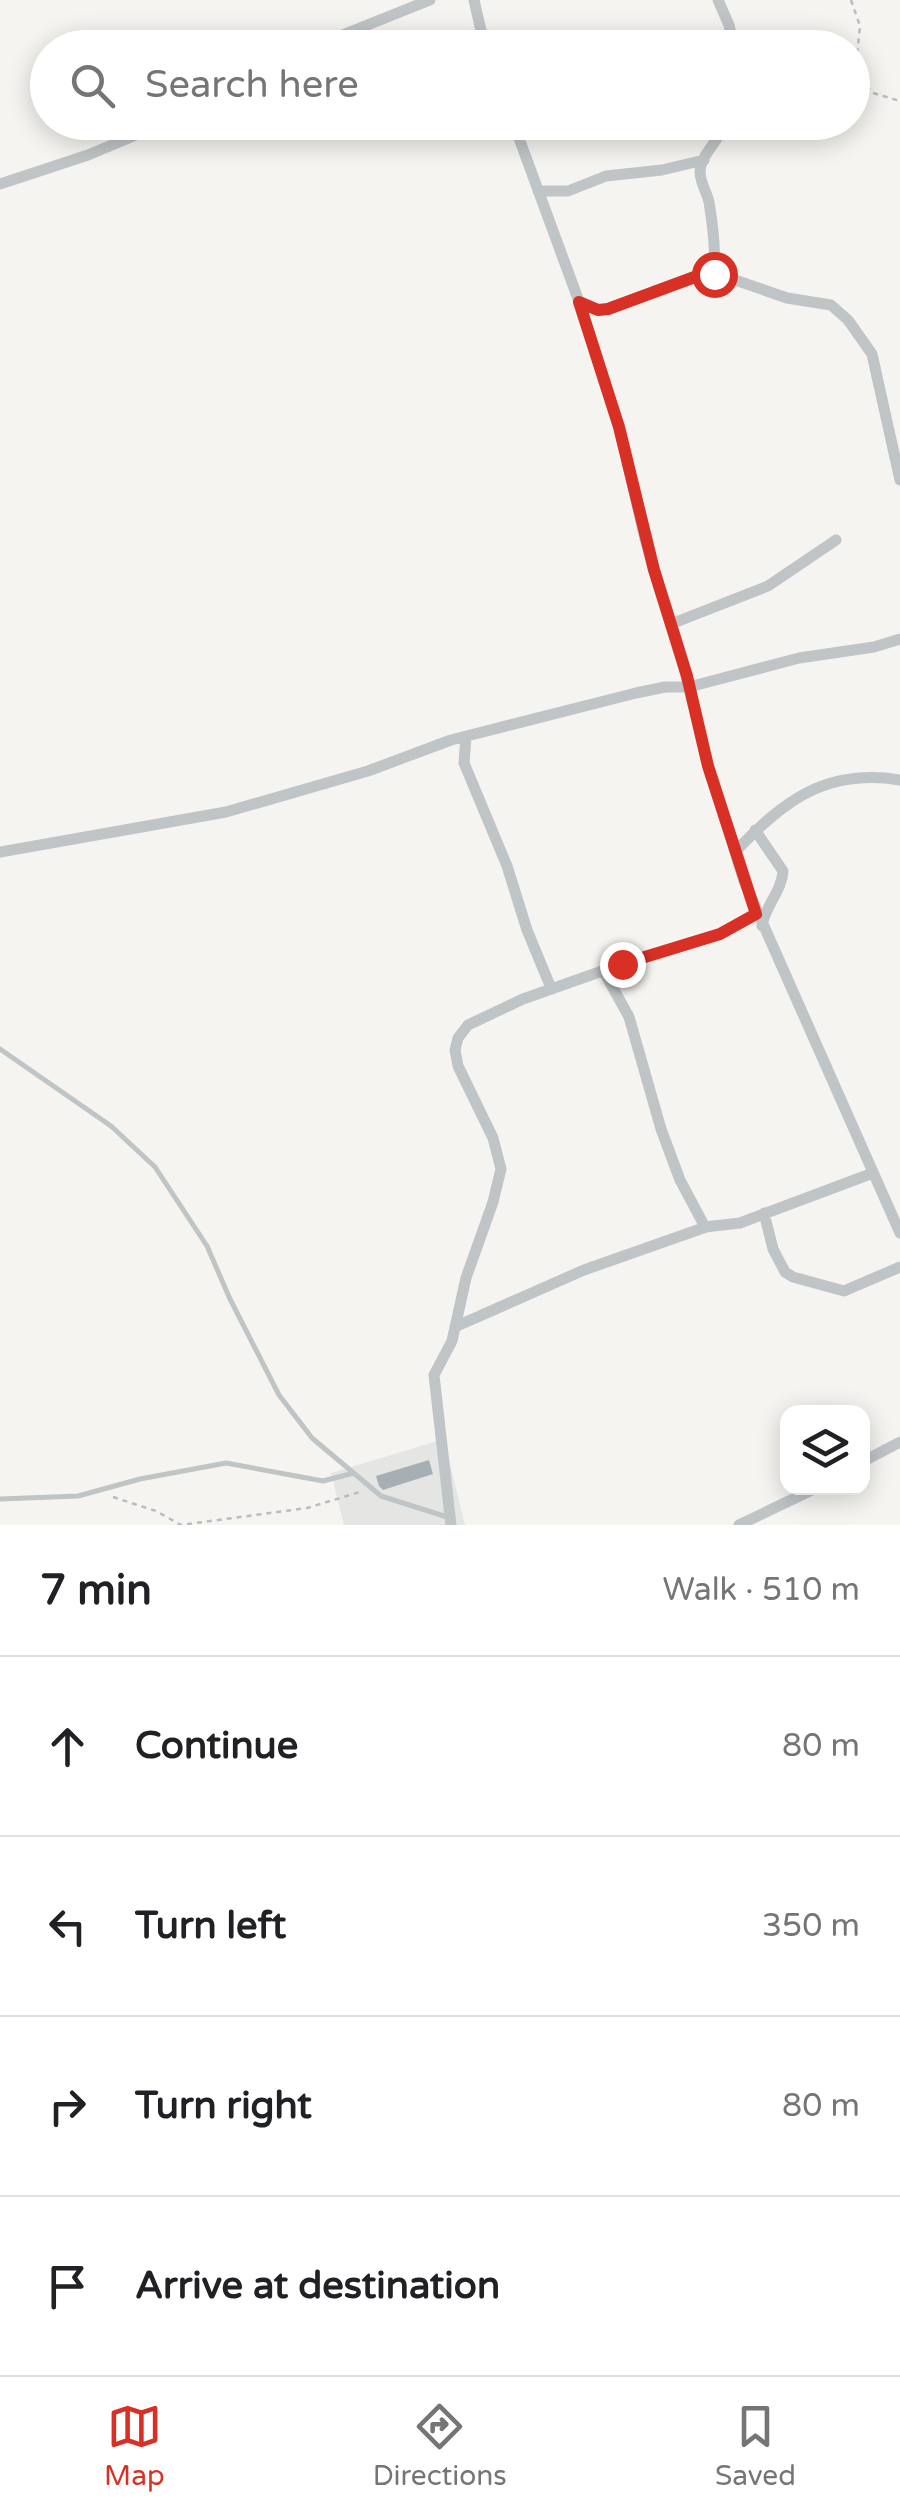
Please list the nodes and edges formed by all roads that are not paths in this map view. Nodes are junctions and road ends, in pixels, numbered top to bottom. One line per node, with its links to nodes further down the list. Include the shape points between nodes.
1 (430, 0): 4 (street)
2 (474, 0): 5 (street)
3 (718, 0): 6 (street)
4 (355, 30)
5 (481, 30)
6 (728, 30)
7 (124, 140): 11 (street)
8 (520, 140): 12 (street)
9 (719, 140): 10 (street)
10 (704, 160): 12 (street, via 606,176 568,191); 13 (street, via 700,173)
11 (0, 184)
12 (538, 190): 14 (street)
13 (714, 274): 14 (street, via 608,309); 15 (street, via 830,305 848,320 872,354)
14 (579, 302): 17 (street)
15 (900, 480)
16 (836, 540): 17 (street, via 768,586)
17 (672, 624): 19 (street)
18 (900, 640): 19 (street)
19 (689, 687): 20 (street, via 636,693); 24 (street)
20 (466, 737): 23 (street, via 226,812); 27 (street, via 464,763)
21 (900, 780): 22 (street, via 835,779 777,810)
22 (755, 830): 24 (street); 25 (street, via 783,871)
23 (0, 852)
24 (735, 852): 25 (street)
25 (759, 920): 26 (street); 29 (street)
26 (602, 970): 27 (street); 31 (street, via 629,1018 661,1129)
27 (551, 988): 34 (street, via 479,1020 458,1038 458,1066 493,1138 500,1169)
28 (0, 1050): 37 (lane, via 111,1126 155,1167 207,1246 280,1395 312,1438)
29 (873, 1172): 30 (street); 32 (street)
30 (764, 1213): 31 (street); 33 (street, via 779,1262 792,1278 844,1291)
31 (706, 1227): 34 (street, via 584,1270)
32 (900, 1234)
33 (900, 1267)
34 (457, 1326): 40 (street, via 434,1375)
35 (900, 1442): 36 (street)
36 (870, 1458)
37 (354, 1473): 39 (lane, via 323,1481 226,1463 68,1497); 40 (lane, via 391,1502)
38 (801, 1495): 41 (street)
39 (0, 1499)
40 (450, 1522)
41 (738, 1525)

